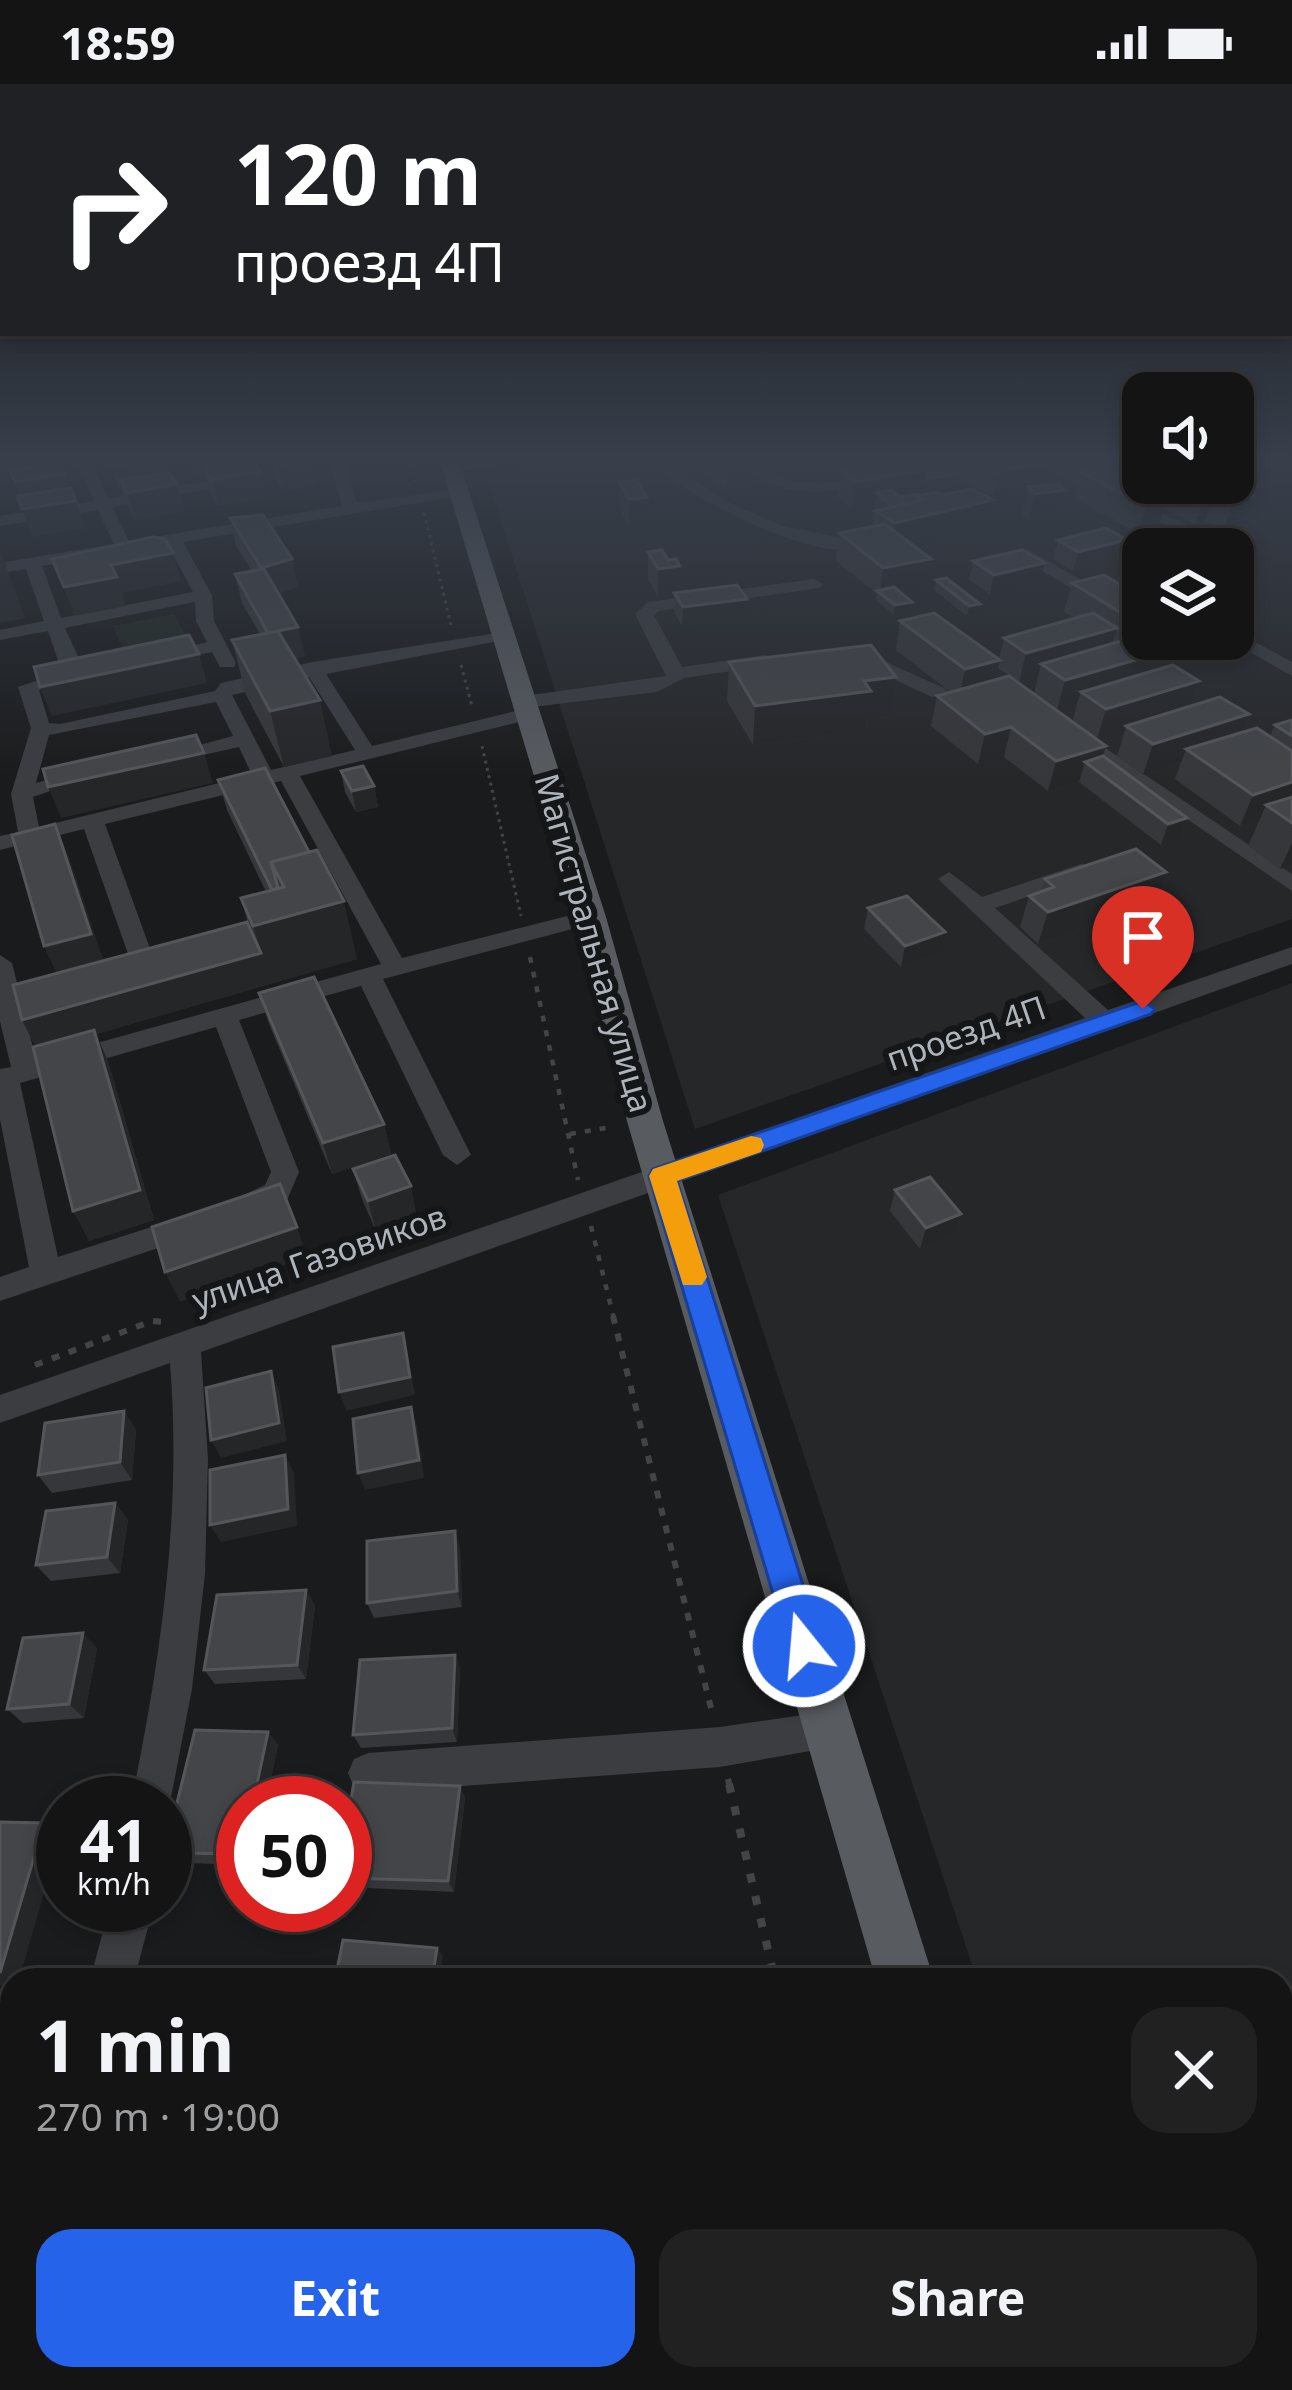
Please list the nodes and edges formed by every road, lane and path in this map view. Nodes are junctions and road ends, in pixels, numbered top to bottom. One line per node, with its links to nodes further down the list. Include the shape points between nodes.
1 (33, 566): 9 (street)
2 (188, 566): 7 (street)
3 (437, 566): 12 (path)
4 (482, 566): 11 (main road, Магистральная улица)
5 (1046, 566): 8 (street, via 1093,594)
6 (814, 584): 20 (street, via 646,609)
7 (203, 595): 9 (street); 13 (street)
8 (1122, 597)
9 (53, 625): 10 (street); 26 (street, via 83,673 28,687)
10 (0, 635)
11 (504, 635): 12 (street); 23 (main road, Магистральная улица)
12 (455, 642): 18 (street); 25 (path)
13 (218, 645): 17 (street); 21 (street)
14 (1254, 647): 19 (street)
15 (839, 653): 22 (street, via 870,658)
16 (782, 659): 20 (street)
17 (135, 662)
18 (312, 668): 21 (street); 28 (street)
19 (1292, 670)
20 (676, 673): 23 (street, via 657,686)
21 (230, 689): 26 (street); 27 (street)
22 (939, 693)
23 (526, 708): 25 (street); 40 (main road, Магистральная улица)
24 (1060, 722): 38 (street)
25 (477, 724): 28 (street); 41 (path)
26 (40, 728): 32 (street)
27 (244, 740): 29 (street); 31 (street)
28 (368, 755): 31 (street)
29 (129, 766)
30 (106, 771): 32 (street)
31 (278, 778): 33 (street); 44 (street)
32 (22, 794): 34 (street)
33 (93, 822): 34 (street); 45 (street)
34 (30, 836): 35 (street)
35 (0, 843)
36 (1111, 861): 39 (street)
37 (949, 878): 39 (street)
38 (1292, 884)
39 (979, 906): 50 (street)
40 (591, 917): 41 (street); 53 (main road, Магистральная улица)
41 (524, 931): 44 (street); 54 (path)
42 (1292, 955): 50 (street, проезд 4П)
43 (0, 963): 48 (street)
44 (395, 967): 46 (street)
45 (145, 969)
46 (368, 975): 49 (street); 52 (street)
47 (88, 987): 48 (street)
48 (5, 1011): 51 (street)
49 (224, 1016): 51 (street); 55 (street, via 284,1183 266,1200)
50 (1106, 1023): 53 (street, проезд 4П)
51 (10, 1076): 55 (street)
52 (457, 1155)
53 (662, 1176): 54 (street, улица Газовиков); 59 (main road, Магистральная улица)
54 (585, 1203): 57 (street, улица Газовиков); 60 (path)
55 (46, 1274): 56 (street)
56 (0, 1289)
57 (184, 1344): 58 (street, улица Газовиков); 62 (street, via 188,1557)
58 (0, 1409)
59 (830, 1731): 60 (street); 66 (main road, Магистральная улица)
60 (720, 1747): 61 (street); 65 (path)
61 (368, 1773)
62 (156, 1776)
63 (125, 1932): 64 (street)
64 (115, 1968)
65 (772, 1968)
66 (901, 1968)

